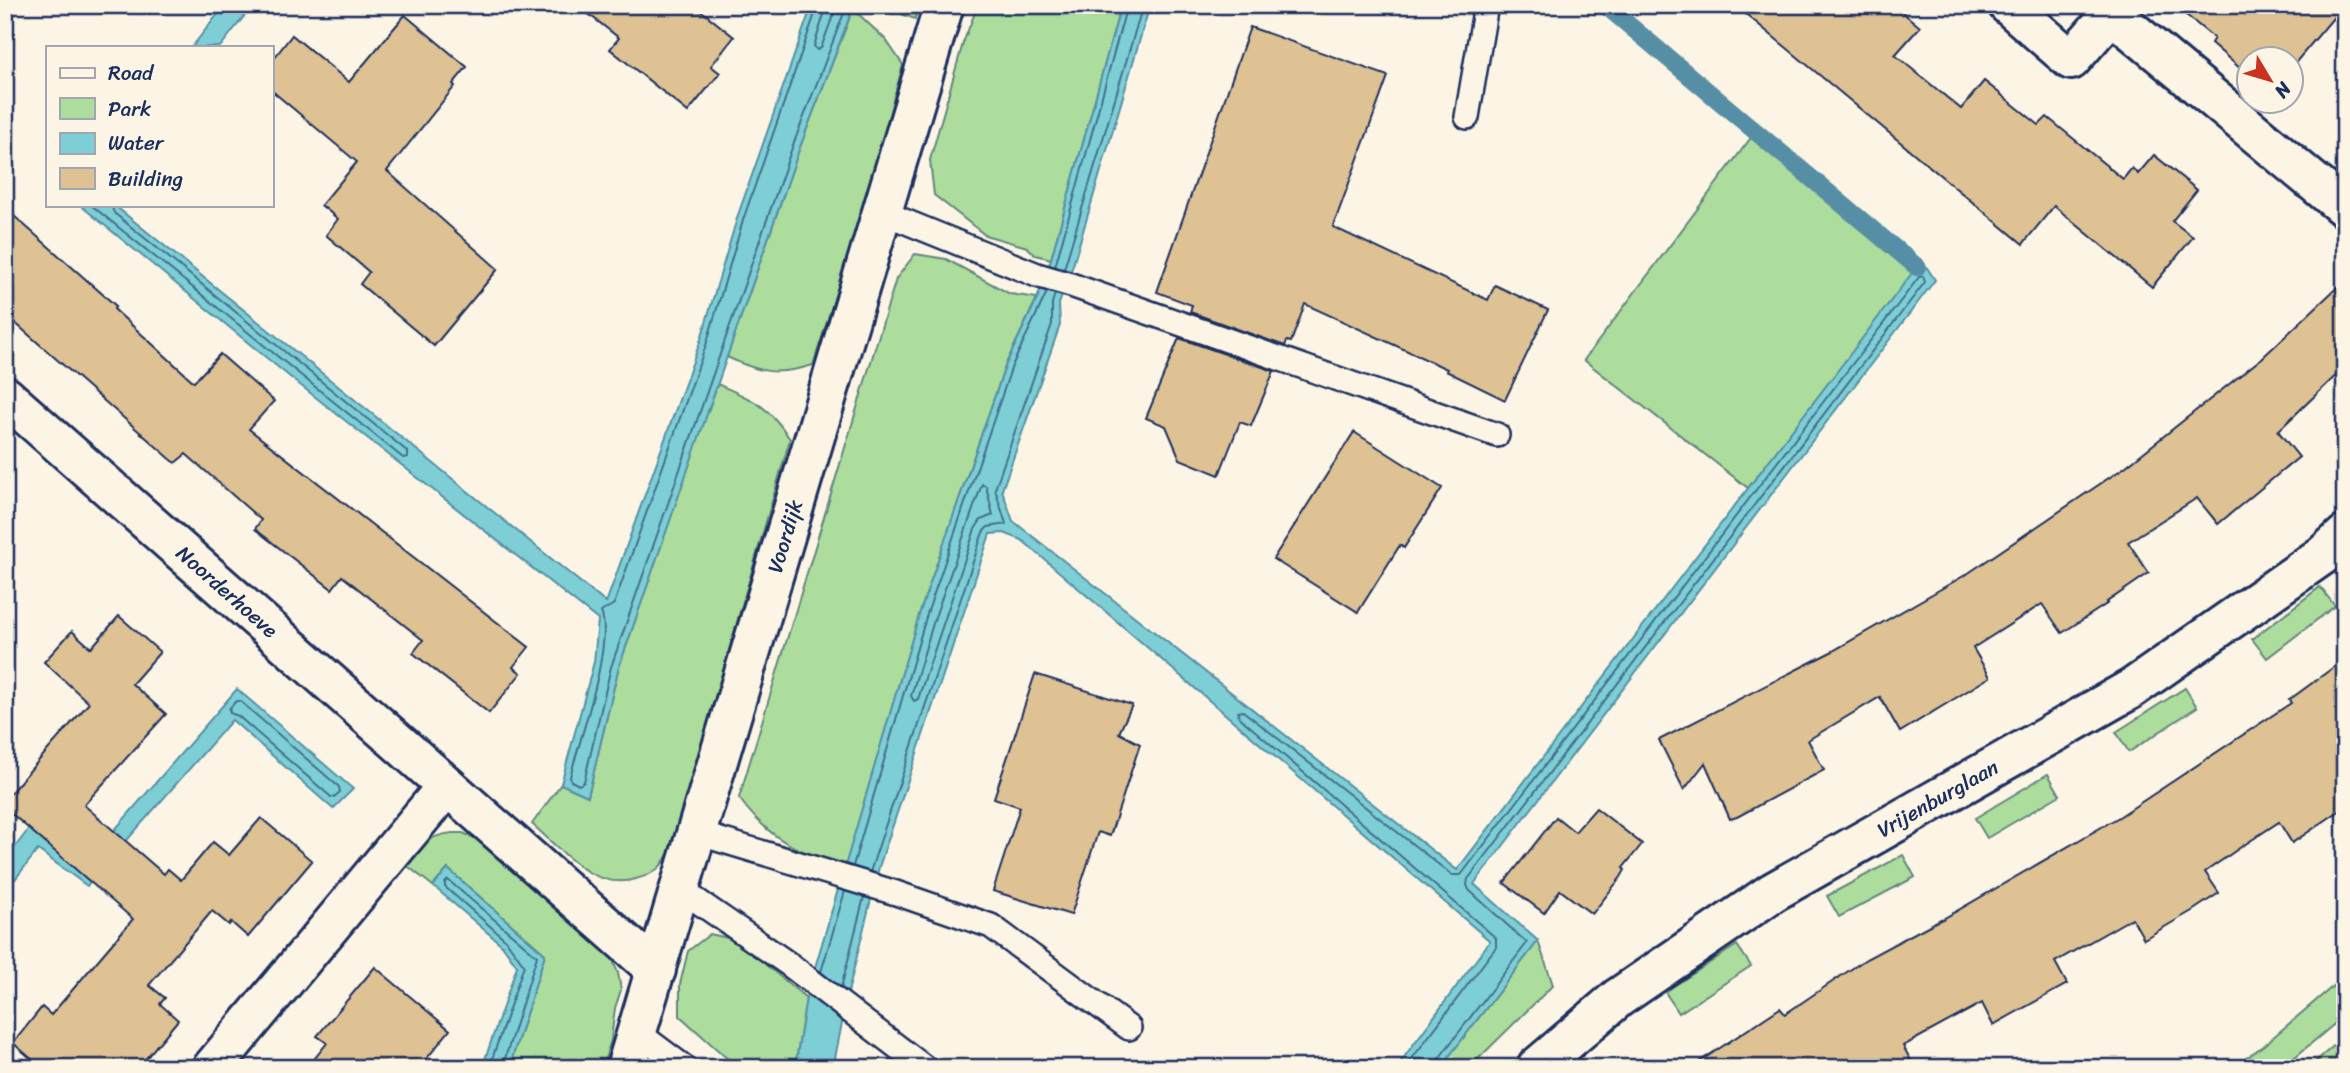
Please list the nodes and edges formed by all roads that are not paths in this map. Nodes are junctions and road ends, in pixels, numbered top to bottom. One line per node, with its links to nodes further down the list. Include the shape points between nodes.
1 (944, 5): 7 (street, Voordijk)
2 (1486, 5): 5 (lane)
3 (2008, 5): 4 (street, via 2071,60)
4 (2115, 10): 6 (street)
5 (1467, 117)
6 (2345, 208)
7 (882, 212): 9 (lane, via 1037,275); 12 (street, Voordijk)
8 (5, 396): 11 (street, Noorderhoeve)
9 (1497, 435)
10 (2345, 535): 20 (street, Vrijenburglaan, via 2131,689 1773,892 1618,998)
11 (447, 786): 14 (street, Noorderhoeve); 17 (street)
12 (697, 833): 13 (street, Voordijk); 15 (lane, via 991,926)
13 (680, 889): 14 (street, Voordijk); 19 (lane, via 790,965)
14 (656, 970): 16 (street, Voordijk)
15 (1129, 1028)
16 (631, 1050): 18 (lane)
17 (212, 1068)
18 (685, 1068)
19 (925, 1068)
20 (1536, 1068)

